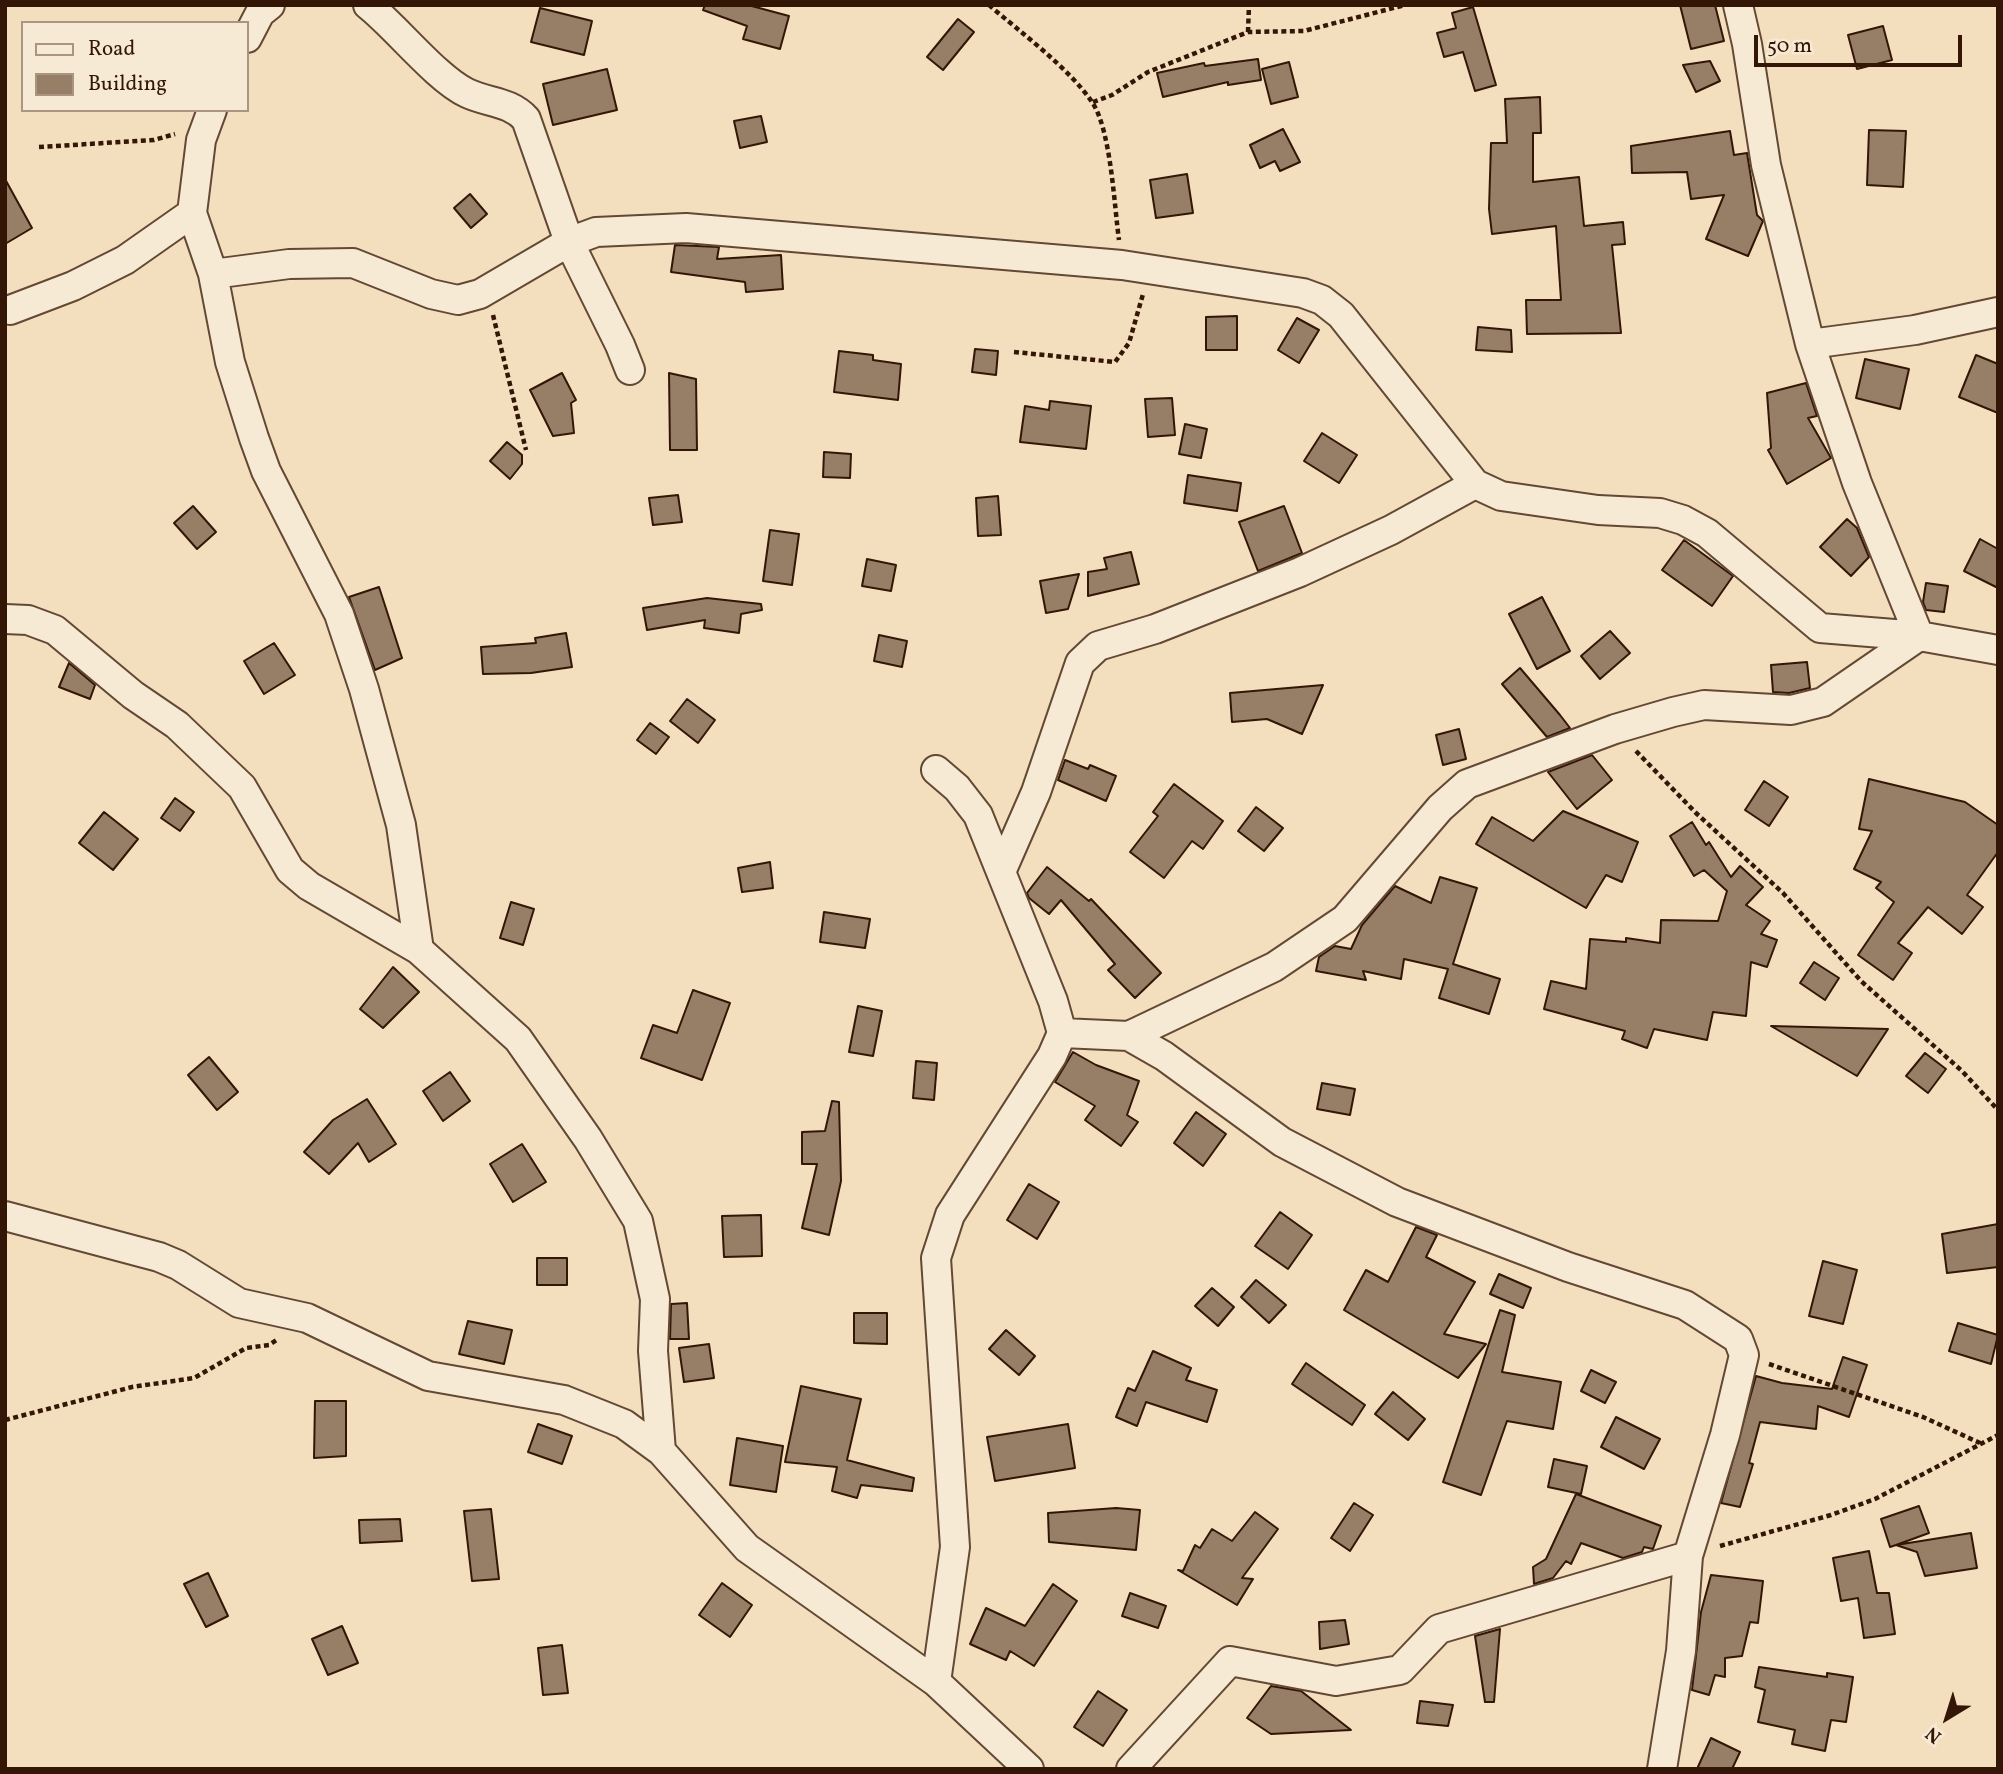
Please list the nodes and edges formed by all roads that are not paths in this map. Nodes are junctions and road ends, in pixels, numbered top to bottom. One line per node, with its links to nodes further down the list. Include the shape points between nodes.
1 (270, 5): 4 (street, via 260,13)
2 (368, 5): 7 (street, via 464,92 506,104 526,119)
3 (1738, 5): 11 (street, via 1766,165)
4 (248, 36)
5 (210, 114): 6 (street, via 201,140)
6 (191, 213): 8 (street); 9 (street, via 125,260)
7 (569, 242): 8 (street, via 480,294 458,300 353,263); 12 (street); 13 (street, via 596,232 686,228 1134,267 1303,293 1341,315)
8 (213, 274): 19 (street, via 230,362 254,439 339,614 364,689 401,825)
9 (10, 310)
10 (1998, 312): 11 (street, via 1915,330)
11 (1810, 344): 15 (street, via 1857,483)
12 (630, 370)
13 (1475, 484): 15 (street, via 1501,496 1598,510 1660,513 1683,520 1716,540 1820,628); 18 (street, via 1300,572 1155,629 1098,646 1080,663 1036,792)
14 (5, 619): 19 (street, via 28,620 55,630 177,725 242,787 290,870 309,886)
15 (1919, 636): 16 (street); 21 (street, via 1823,702 1791,710 1704,705 1615,729 1467,785 1440,808 1345,919 1275,967)
16 (1998, 650)
17 (936, 770): 18 (street, via 978,815)
18 (1001, 872): 20 (street)
19 (419, 950): 23 (street, via 517,1039 588,1139 638,1221 655,1299 653,1351)
20 (1062, 1033): 21 (street); 25 (street, via 1052,1056 950,1215 936,1258 955,1547)
21 (1129, 1036): 24 (street, via 1164,1056 1282,1143 1397,1202 1568,1267 1685,1305 1738,1339 1744,1356)
22 (5, 1216): 23 (street, via 159,1257 239,1303 307,1318 428,1376 564,1400 624,1424)
23 (661, 1451): 25 (street, via 747,1548)
24 (1688, 1556): 27 (street, via 1439,1629 1400,1670 1336,1681 1230,1661); 28 (street, via 1681,1651)
25 (936, 1682): 26 (street)
26 (1029, 1769)
27 (1131, 1769)
28 (1662, 1769)

